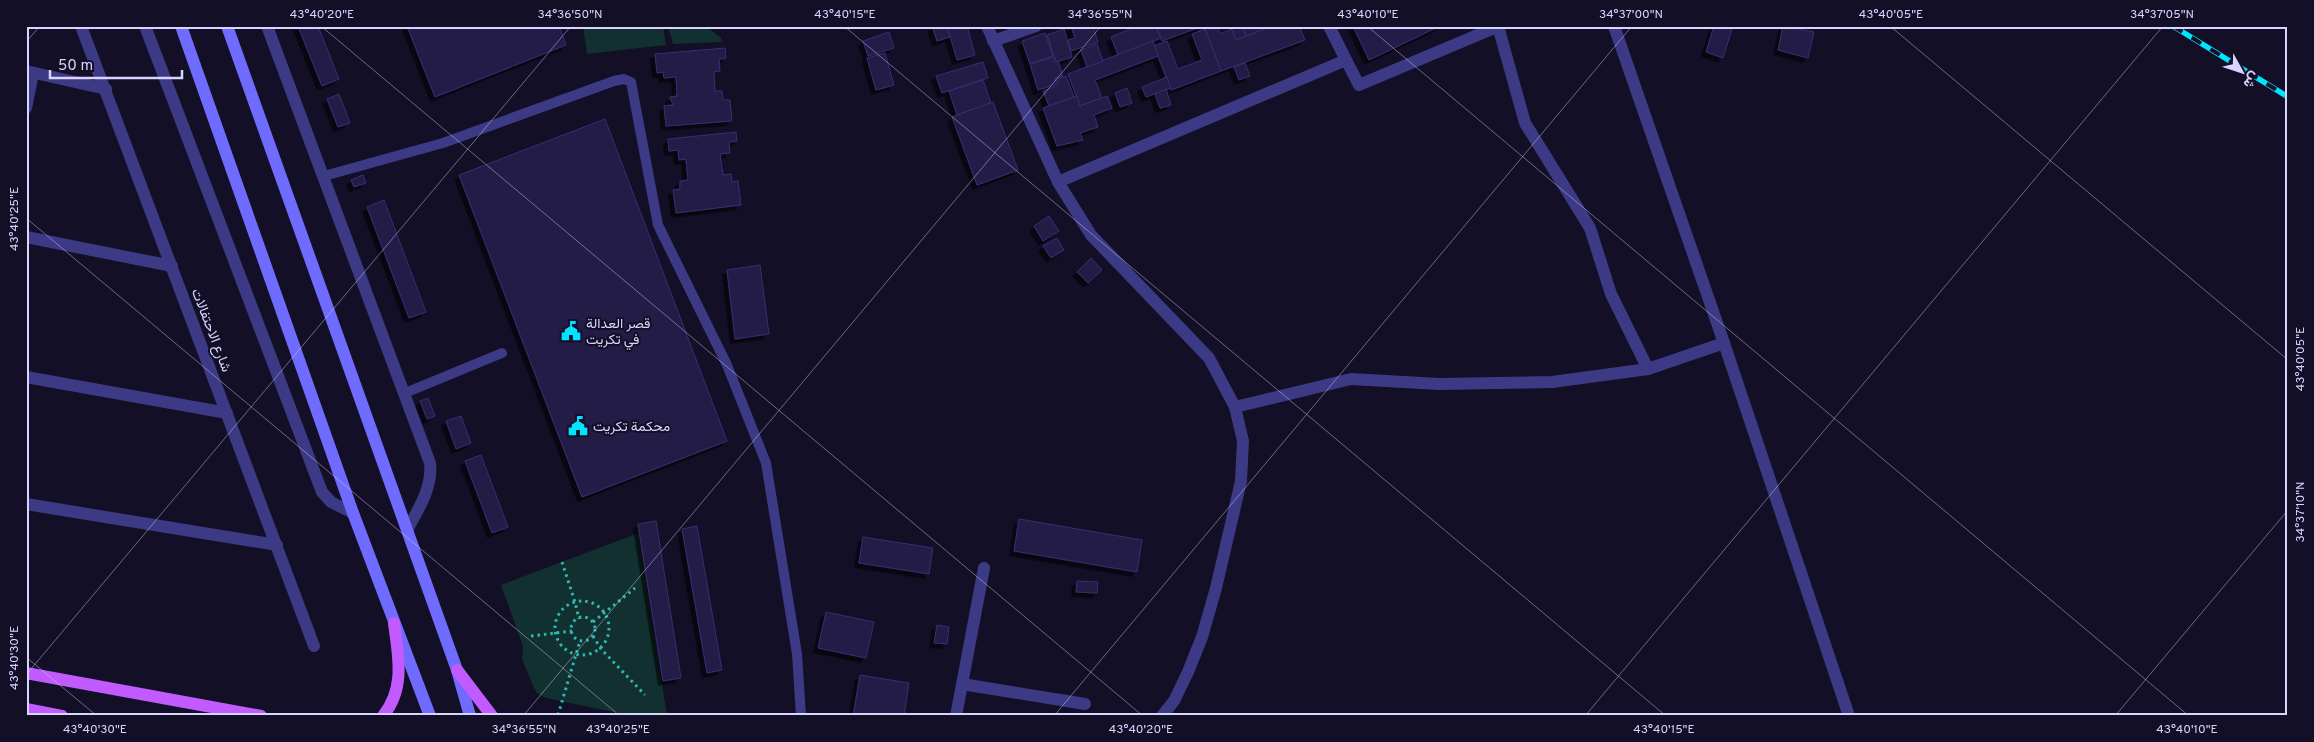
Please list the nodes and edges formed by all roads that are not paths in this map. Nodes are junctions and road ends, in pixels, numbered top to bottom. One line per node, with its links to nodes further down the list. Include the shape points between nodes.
1 (81, 26): 14 (street, شارع الاحتفالات)
2 (145, 26): 28 (street, via 322,492 331,502)
3 (181, 26): 28 (main road)
4 (227, 26): 29 (main road)
5 (267, 26): 16 (street)
6 (987, 26): 11 (street)
7 (1036, 26): 11 (street)
8 (1329, 26): 12 (street)
9 (1498, 26): 12 (street, via 1359,85); 22 (street, via 1525,123 1590,228 1611,294)
10 (1614, 26): 20 (street)
11 (993, 42): 17 (street)
12 (1346, 60): 17 (street)
13 (30, 72): 14 (street); 15 (street)
14 (106, 89): 19 (street, شارع الاحتفالات)
15 (26, 108)
16 (324, 176): 24 (street); 45 (lane, via 443,143 614,81 624,79 631,82 658,225 727,366 766,463 797,654)
17 (1058, 182): 25 (street, via 1091,234 1209,358)
18 (26, 237): 19 (street)
19 (172, 266): 26 (street, شارع الاحتفالات)
20 (1724, 343): 22 (street); 48 (street)
21 (502, 353): 24 (lane)
22 (1648, 369): 25 (street, via 1552,382 1439,384 1352,379)
23 (26, 377): 26 (street)
24 (404, 393): 29 (street, via 432,475 421,505)
25 (1235, 407): 47 (street, via 1243,441 1241,481 1216,588 1188,672 1174,701)
26 (227, 412): 30 (street, شارع الاحتفالات)
27 (26, 504): 30 (street)
28 (353, 513): 32 (main road)
29 (406, 530): 34 (main road)
30 (277, 545): 33 (street, شارع الاحتفالات)
31 (984, 568): 36 (street)
32 (394, 623): 41 (main road, via 398,687); 42 (main road)
33 (314, 646)
34 (457, 670): 43 (main road); 44 (main road)
35 (26, 673): 40 (main road)
36 (962, 684): 37 (street); 46 (street)
37 (1085, 704)
38 (26, 709): 39 (main road)
39 (62, 716)
40 (261, 716)
41 (383, 716)
42 (430, 716)
43 (470, 716)
44 (492, 716)
45 (802, 716)
46 (956, 716)
47 (1162, 716)
48 (1850, 716)

